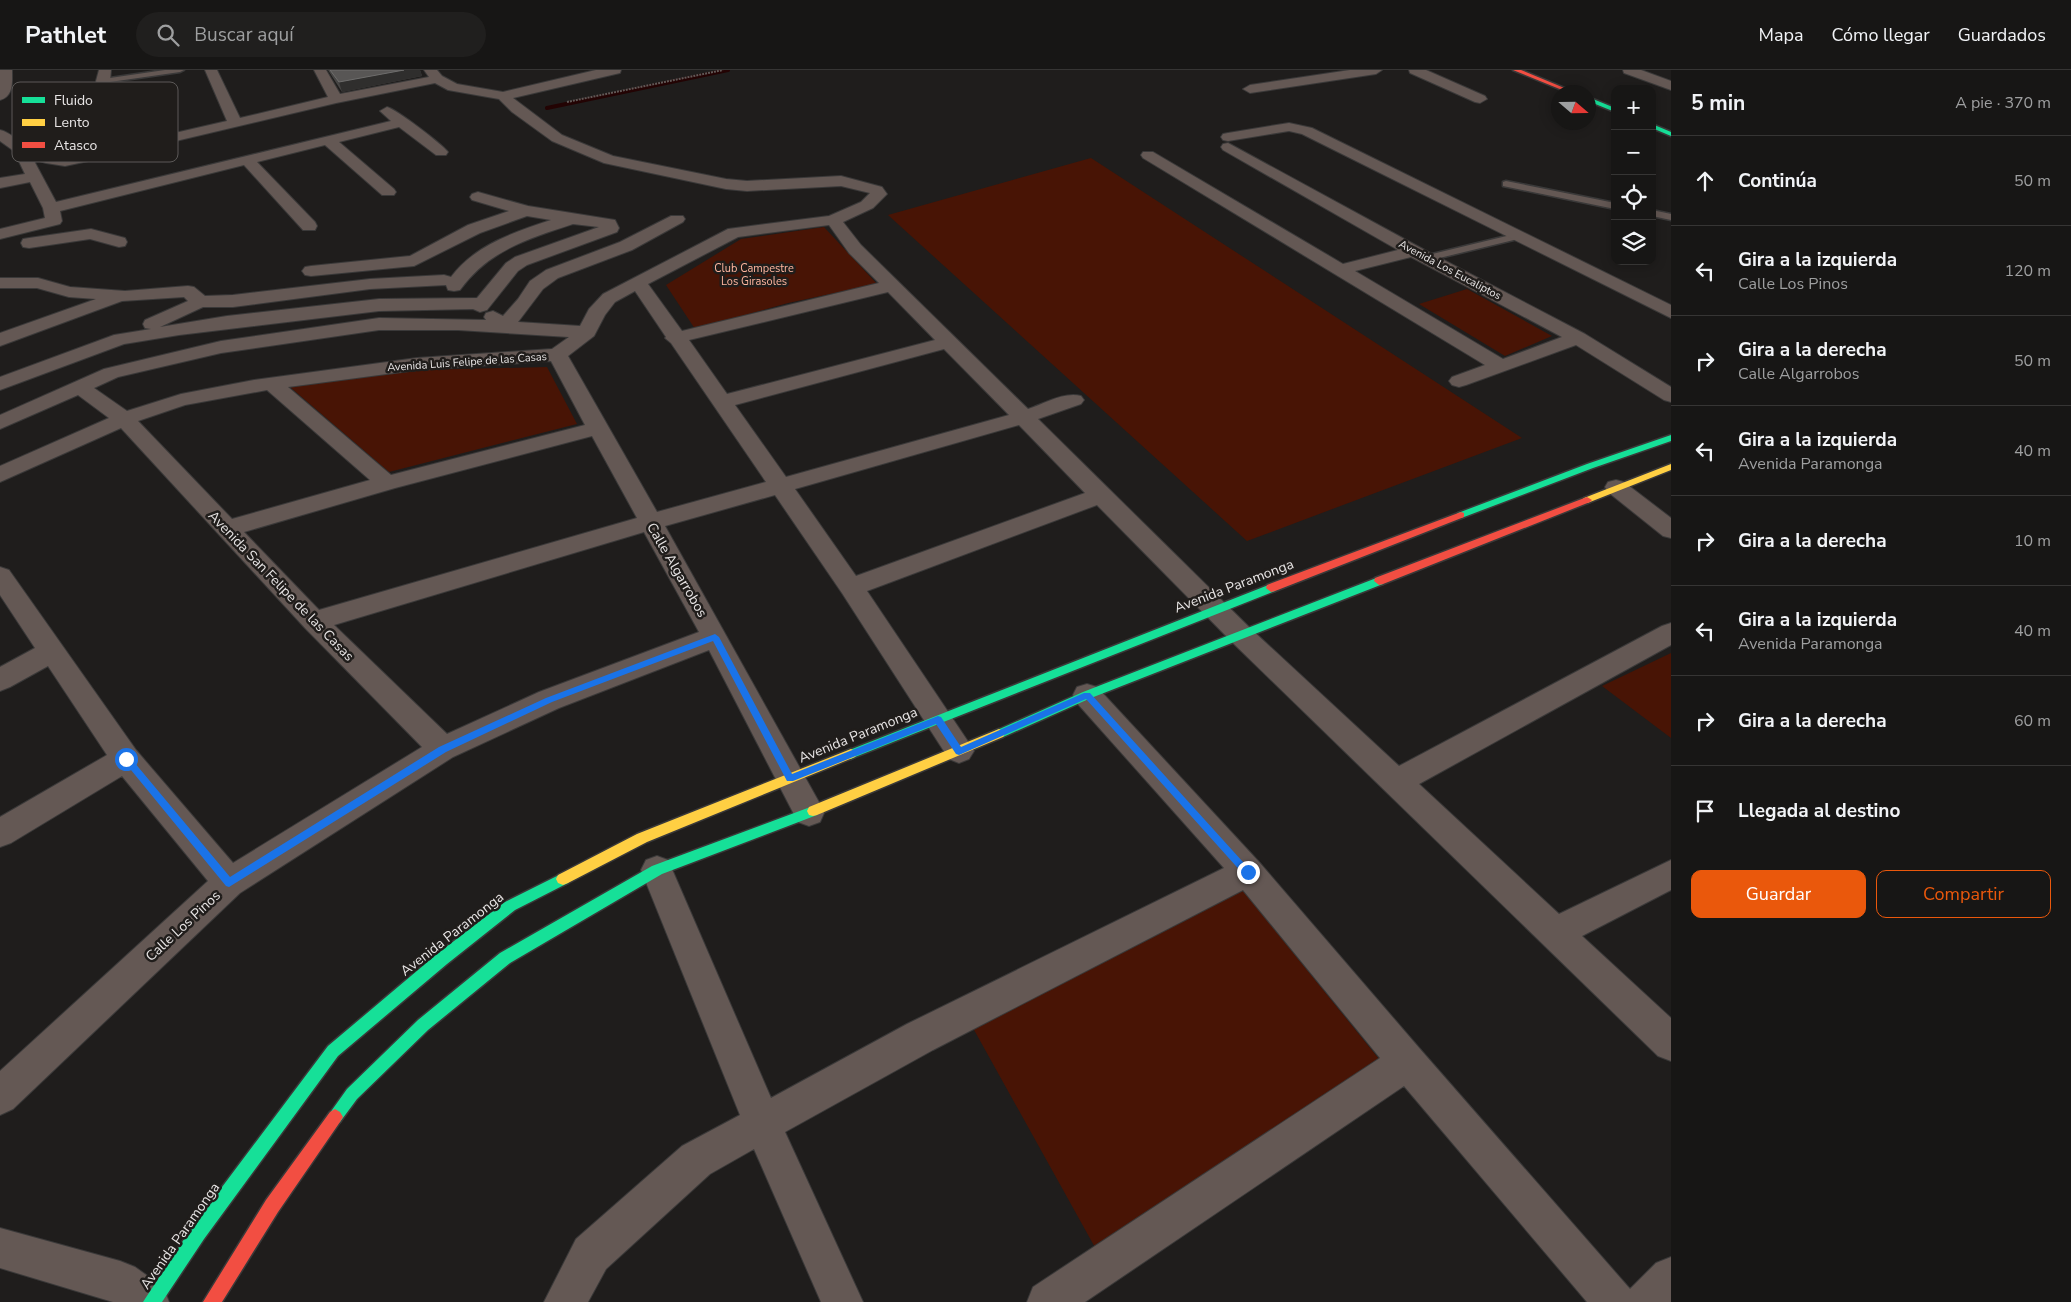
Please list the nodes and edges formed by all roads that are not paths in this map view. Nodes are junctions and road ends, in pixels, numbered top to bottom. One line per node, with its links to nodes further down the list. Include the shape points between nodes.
1 (180, 70): 12 (lane)
2 (211, 70): 24 (street)
3 (320, 70): 20 (street)
4 (539, 70): 13 (street)
5 (615, 70): 13 (street)
6 (1376, 70): 16 (street)
7 (1415, 70): 21 (street)
8 (1516, 70): 14 (street)
9 (1629, 70): 15 (street)
10 (6, 72): 18 (street, via 5,91)
11 (433, 75): 17 (street); 19 (street, via 453,87)
12 (104, 76)
13 (553, 83): 19 (street)
14 (1554, 85)
15 (1671, 86)
16 (1250, 88)
17 (361, 93): 20 (street); 25 (street)
18 (0, 96)
19 (503, 96): 48 (street, Avenida Luis Felipe de las Casas, via 557,138 608,160 726,184 747,186 841,181 876,190 879,194 866,205)
20 (336, 99): 24 (street)
21 (1480, 99)
22 (1596, 102): 23 (street)
23 (1611, 108)
24 (235, 122): 29 (street)
25 (402, 122): 30 (street); 32 (street)
26 (1656, 128): 28 (street)
27 (0, 134): 31 (street)
28 (1671, 134)
29 (178, 136)
30 (328, 140): 34 (street); 39 (street)
31 (12, 143)
32 (441, 152)
33 (1148, 155): 56 (street)
34 (246, 159): 44 (street); 49 (street)
35 (26, 162): 36 (street)
36 (34, 177): 37 (street); 44 (street)
37 (0, 183)
38 (1506, 184): 41 (lane)
39 (388, 192)
40 (478, 197): 42 (street)
41 (1611, 205)
42 (526, 211): 46 (street); 55 (street, via 474,229)
43 (1656, 214): 45 (lane)
44 (52, 215): 50 (street)
45 (1671, 217)
46 (572, 219): 60 (street, via 512,239); 64 (street, via 609,223 611,228 521,261)
47 (678, 220): 66 (street, via 626,246 552,274 536,285)
48 (833, 220): 58 (street, Avenida Luis Felipe de las Casas, via 734,234); 61 (street, via 855,249)
49 (309, 226)
50 (0, 234)
51 (1519, 236): 54 (lane); 54 (street, Avenida Los Eucaliptos, via 1307,131 1289,127 1228,142); 65 (street)
52 (119, 242): 53 (street, via 90,234)
53 (0, 244)
54 (1420, 255): 56 (street); 71 (street, Avenida Los Eucaliptos)
55 (414, 261): 57 (street); 60 (street)
56 (1340, 270): 76 (street)
57 (311, 271)
58 (638, 282): 69 (street, Avenida Luis Felipe de las Casas, via 609,298 596,313); 70 (street)
59 (0, 283): 62 (street, via 38,282 69,292)
60 (449, 283): 63 (street, via 370,284); 64 (street)
61 (892, 286): 70 (street); 74 (street)
62 (125, 296): 63 (street, via 188,291); 68 (street)
63 (200, 302): 72 (street)
64 (477, 305): 66 (street); 72 (street, via 379,305 179,328)
65 (1671, 312)
66 (504, 326): 69 (street); 80 (street, via 379,324 221,347 111,374)
67 (0, 328): 68 (street)
68 (21, 332): 73 (street)
69 (587, 332): 75 (street, Avenida Luis Felipe de las Casas)
70 (676, 338): 83 (street)
71 (1578, 338): 76 (street); 81 (street, Avenida Los Eucaliptos)
72 (121, 339): 78 (street)
73 (0, 340)
74 (949, 342): 83 (street); 84 (street)
75 (557, 355): 79 (street, Avenida Luis Felipe de las Casas, via 417,364); 87 (street, Calle Algarrobos)
76 (1501, 366): 77 (street)
77 (1459, 381)
78 (0, 384)
79 (272, 384): 85 (street, Avenida Luis Felipe de las Casas, via 182,400); 91 (street)
80 (81, 388): 85 (street, Avenida San Felipe de las Casas); 86 (street)
81 (1671, 396)
82 (1074, 400): 84 (street)
83 (722, 402): 92 (street)
84 (1025, 417): 92 (street); 94 (street)
85 (124, 419): 90 (street, Avenida Luis Felipe de las Casas); 96 (street, Avenida San Felipe de las Casas)
86 (0, 424)
87 (597, 428): 91 (street); 95 (street, Calle Algarrobos)
88 (1671, 438): 100 (street, Avenida Paramonga)
89 (1671, 467): 93 (street)
90 (0, 475)
91 (387, 483): 96 (street)
92 (782, 486): 95 (street); 99 (street)
93 (1616, 488): 97 (street); 103 (street)
94 (1101, 495): 99 (street); 100 (street)
95 (650, 522): 101 (street); 104 (street, Calle Algarrobos)
96 (226, 529): 101 (street, Avenida San Felipe de las Casas)
97 (1671, 530)
98 (0, 576): 105 (street)
99 (851, 587): 108 (street)
100 (1215, 609): 103 (street); 108 (street, Avenida Paramonga)
101 (314, 621): 109 (street, Avenida San Felipe de las Casas)
102 (1671, 633): 113 (street)
103 (1242, 636): 107 (street); 113 (street)
104 (715, 637): 109 (street, Calle Los Pinos, via 549,700); 112 (street, Calle Algarrobos)
105 (51, 652): 106 (street); 111 (street)
106 (0, 680)
107 (1087, 695): 110 (street); 117 (street)
108 (938, 719): 110 (street); 112 (street, Avenida Paramonga)
109 (442, 749): 119 (street, Calle Los Pinos)
110 (959, 751): 114 (street)
111 (126, 759): 115 (street); 119 (street)
112 (790, 778): 114 (street, Calle Algarrobos); 127 (street, Avenida Paramonga, via 642,838 519,901 442,959 333,1051)
113 (1396, 782): 120 (street)
114 (808, 813): 116 (street)
115 (0, 833)
116 (657, 870): 124 (street); 128 (street, via 505,958 415,1032 352,1094 272,1206)
117 (1248, 872): 122 (street); 124 (street, via 920,1036)
118 (1671, 874): 120 (street)
119 (229, 883): 123 (street, Calle Los Pinos)
120 (1555, 933): 121 (street)
121 (1671, 1043)
122 (1407, 1062): 131 (street); 132 (street)
123 (0, 1096)
124 (762, 1123): 129 (street, via 696,1160 598,1247); 130 (street)
125 (0, 1248): 127 (street, via 120,1282)
126 (1671, 1278): 133 (street)
127 (150, 1302)
128 (212, 1302)
129 (565, 1302)
130 (842, 1302)
131 (1048, 1302)
132 (1615, 1302)
133 (1646, 1302)

